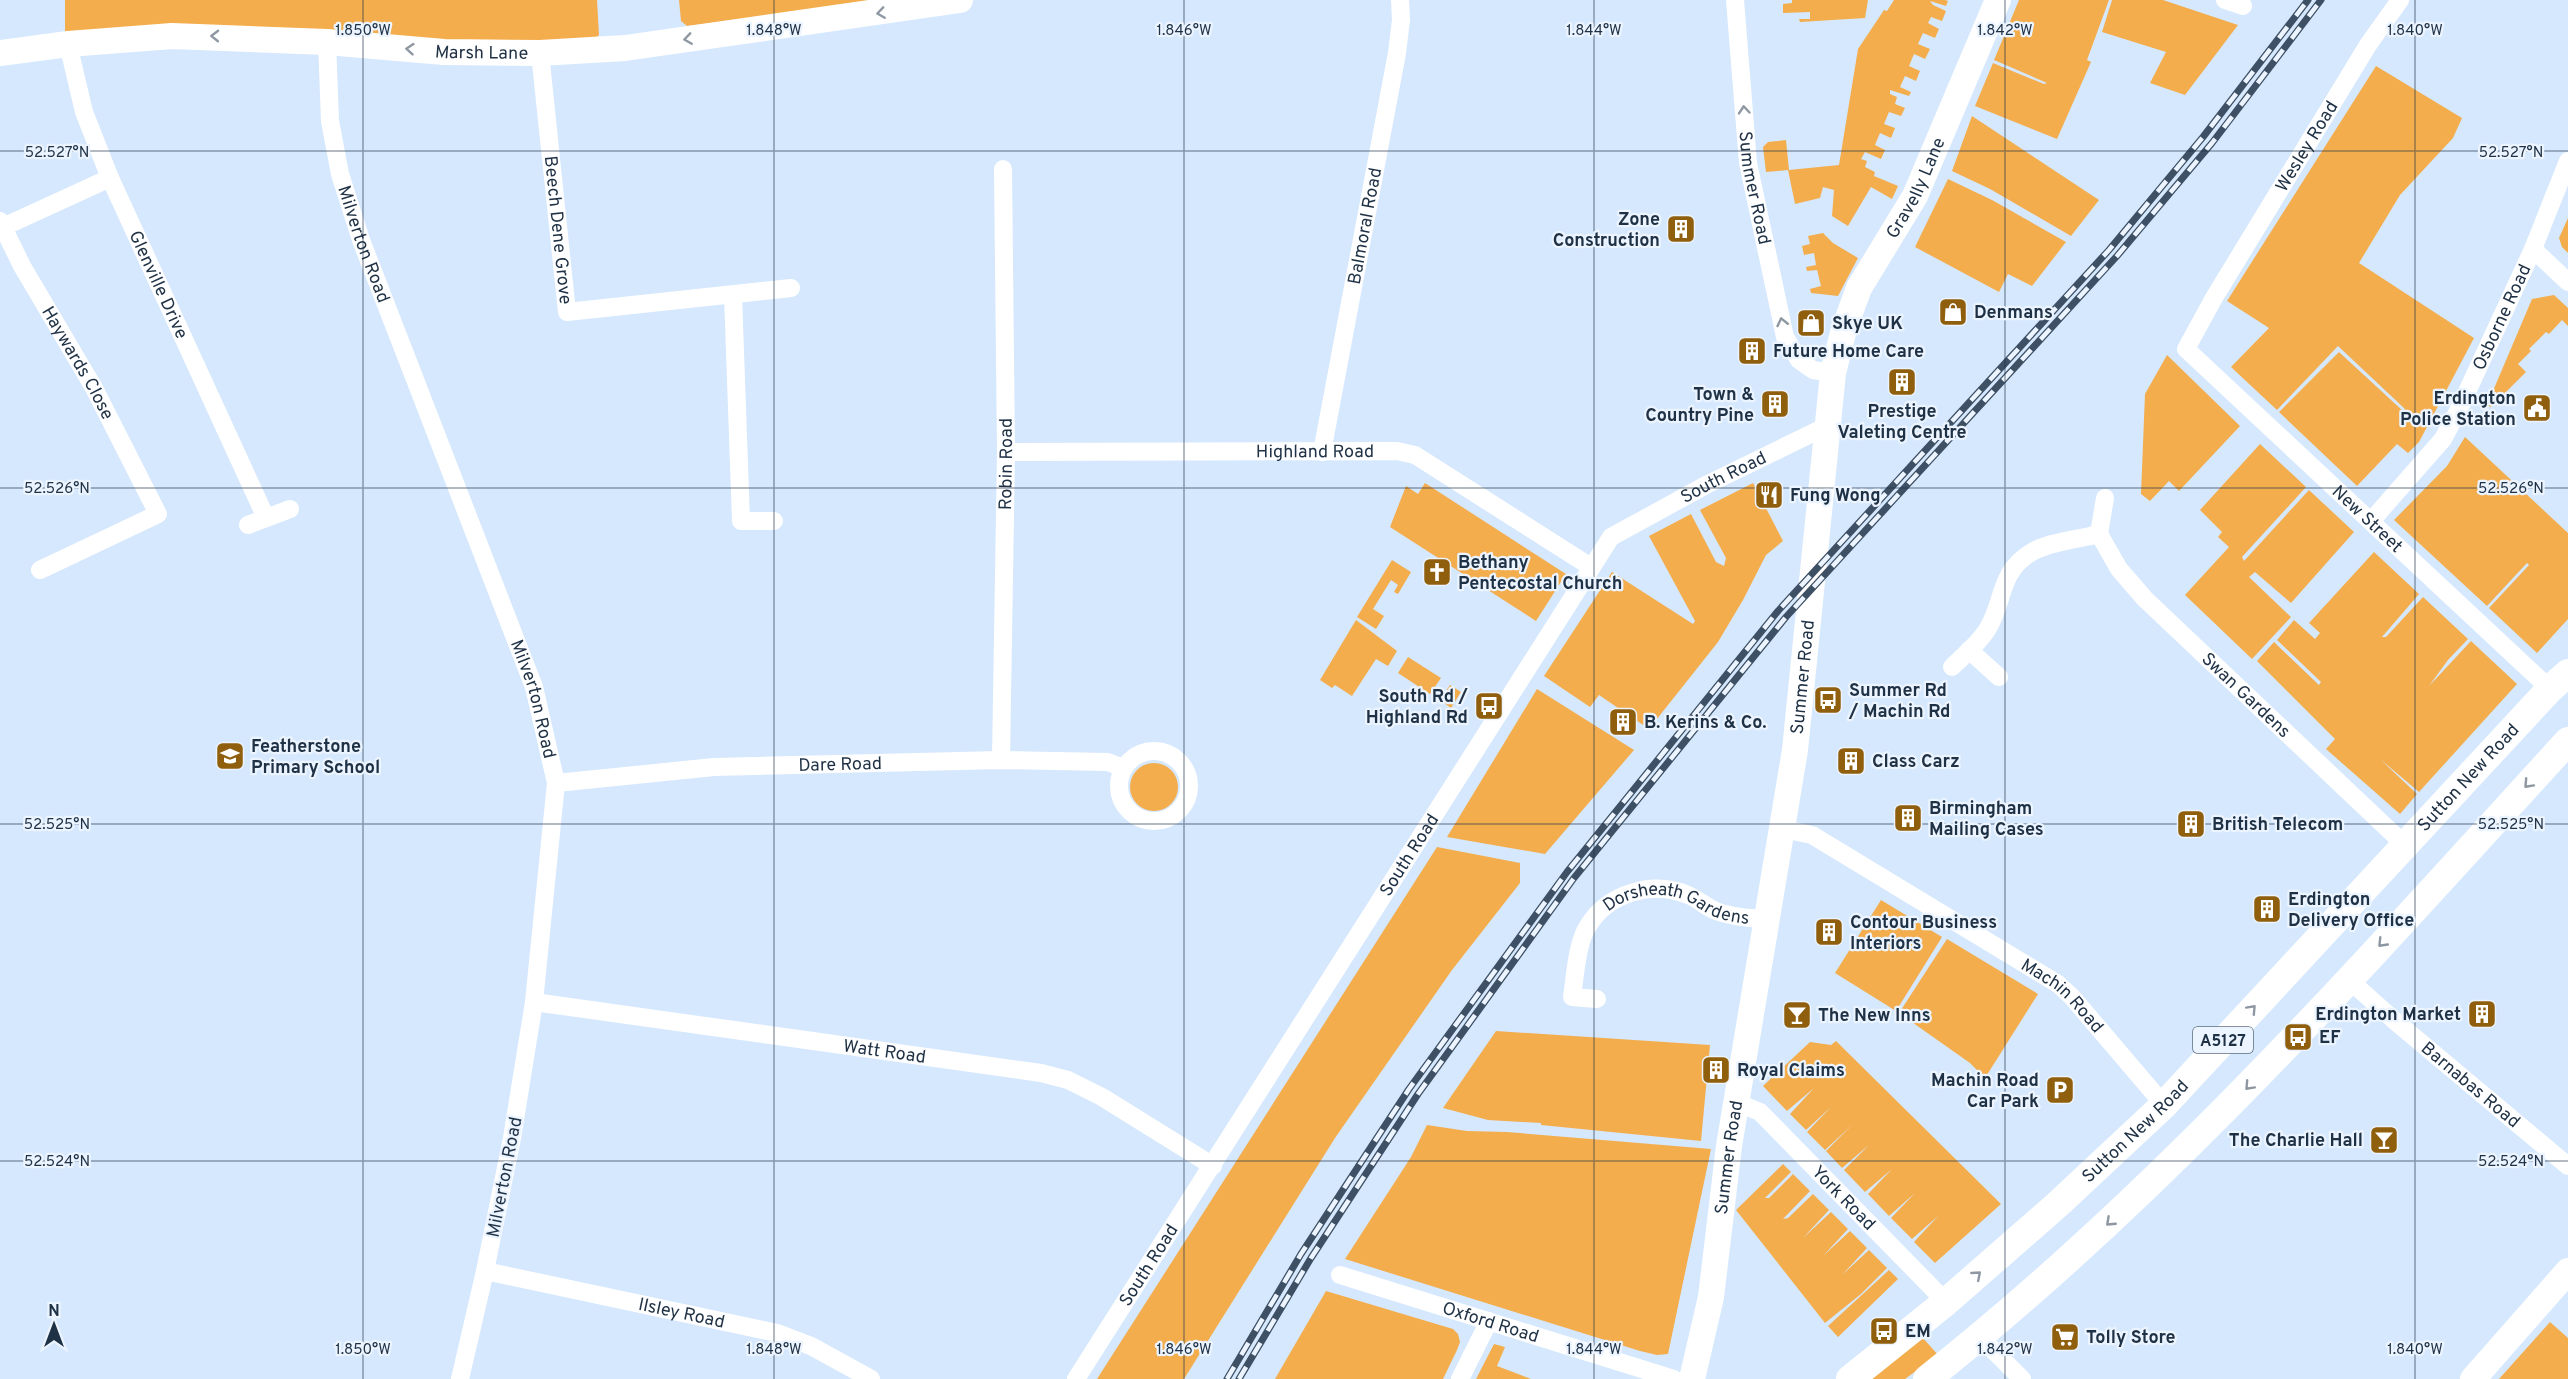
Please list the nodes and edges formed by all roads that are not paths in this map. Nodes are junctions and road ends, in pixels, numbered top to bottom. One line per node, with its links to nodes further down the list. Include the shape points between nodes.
1 (960, 0): 11 (main road, Marsh Lane, one-way to 11, via 626,48)
2 (1400, 0): 24 (street, Balmoral Road, via 1397,53)
3 (1735, 0): 21 (street, Summer Road, one-way to 3, via 1814,370 1799,360 1785,337 1748,164)
4 (1998, 0): 21 (main road, Gravelly Lane, via 1915,196 1859,288)
5 (2225, 0): 7 (street)
6 (2400, 0): 20 (street, Wesley Road, via 2368,45)
7 (2243, 6)
8 (327, 42): 9 (main road, Marsh Lane, one-way to 9, via 172,36); 11 (main road, Marsh Lane, one-way to 8, via 444,52); 41 (street, Milverton Road, via 330,121 340,174 361,240 534,687)
9 (68, 44): 10 (main road, Marsh Lane); 14 (street, Glenville Drive, via 84,112)
10 (0, 53)
11 (540, 53): 19 (street, Beech Dene Grove, via 567,312)
12 (2568, 161): 16 (street, Osborne Road)
13 (1003, 169): 23 (street, Robin Road)
14 (110, 178): 15 (street, Haywards Close); 27 (street, Glenville Drive)
15 (2, 224): 33 (street, Haywards Close, via 22,266 94,387 158,514)
16 (2533, 249): 17 (street); 28 (street, Osborne Road, via 2443,439)
17 (2568, 282)
18 (791, 288): 19 (street, Beech Dene Grove)
19 (733, 295): 29 (street, via 741,521)
20 (2186, 349): 28 (street, New Street)
21 (1833, 373): 22 (main road, Summer Road)
22 (1827, 426): 32 (street, South Road, via 1623,529 1611,537); 42 (main road, Summer Road, via 1795,750)
23 (1006, 452): 24 (street, Highland Road); 39 (street, Robin Road)
24 (1322, 452): 32 (street, Highland Road, via 1415,455)
25 (2105, 498): 31 (street)
26 (290, 509): 27 (street)
27 (266, 518): 30 (street)
28 (2372, 520): 37 (street, New Street)
29 (774, 521)
30 (248, 525)
31 (2099, 534): 34 (street, via 2034,550 2020,560 2002,587 1988,629); 43 (street, Swan Gardens, via 2119,569 2145,600)
32 (1591, 567): 50 (street, South Road)
33 (40, 570)
34 (1969, 650): 35 (street); 36 (street)
35 (1952, 667)
36 (1999, 677)
37 (2559, 681): 43 (main road, Sutton New Road / A5127)
38 (2568, 741): 45 (main road, A5127, one-way to 45)
39 (1001, 760): 40 (street, Dare Road, via 1108,762); 41 (street, Dare Road, via 714,767)
40 (1123, 768)
41 (556, 783): 47 (street, Milverton Road)
42 (1783, 829): 44 (main road, Summer Road); 49 (street, Machin Road, via 1812,835 2049,978 2072,997)
43 (2406, 846): 49 (main road, Sutton New Road / A5127, one-way to 43)
44 (1766, 920): 46 (street, Dorsheath Gardens, via 1730,915 1689,895 1662,888 1617,897 1587,927 1579,956 1572,997); 48 (main road, Summer Road)
45 (2348, 979): 51 (street, Barnabas Road); 57 (main road, A5127, one-way to 57, via 2241,1095 2128,1206)
46 (1597, 999)
47 (534, 1002): 50 (street, Watt Road, via 1050,1075 1102,1097); 52 (street, Milverton Road)
48 (1736, 1102): 55 (street, York Road, via 1760,1112); 63 (main road, Summer Road, via 1711,1297)
49 (2164, 1104): 55 (main road, Sutton New Road / A5127, one-way to 49)
50 (1213, 1166): 60 (street, South Road)
51 (2568, 1166)
52 (485, 1271): 58 (street, Milverton Road); 59 (street, Ilsley Road, via 777,1333 811,1346)
53 (2568, 1271): 67 (main road)
54 (1340, 1275): 56 (street, Oxford Road)
55 (1946, 1302): 64 (main road, Sutton New Road / A5127)
56 (1489, 1321): 61 (street); 62 (street, Oxford Road)
57 (1980, 1337): 65 (main road, A5127); 66 (street)
58 (460, 1379)
59 (871, 1379)
60 (1076, 1379)
61 (1460, 1379)
62 (1674, 1379)
63 (1692, 1379)
64 (1850, 1379)
65 (1927, 1379)
66 (2022, 1379)
67 (2473, 1379)

